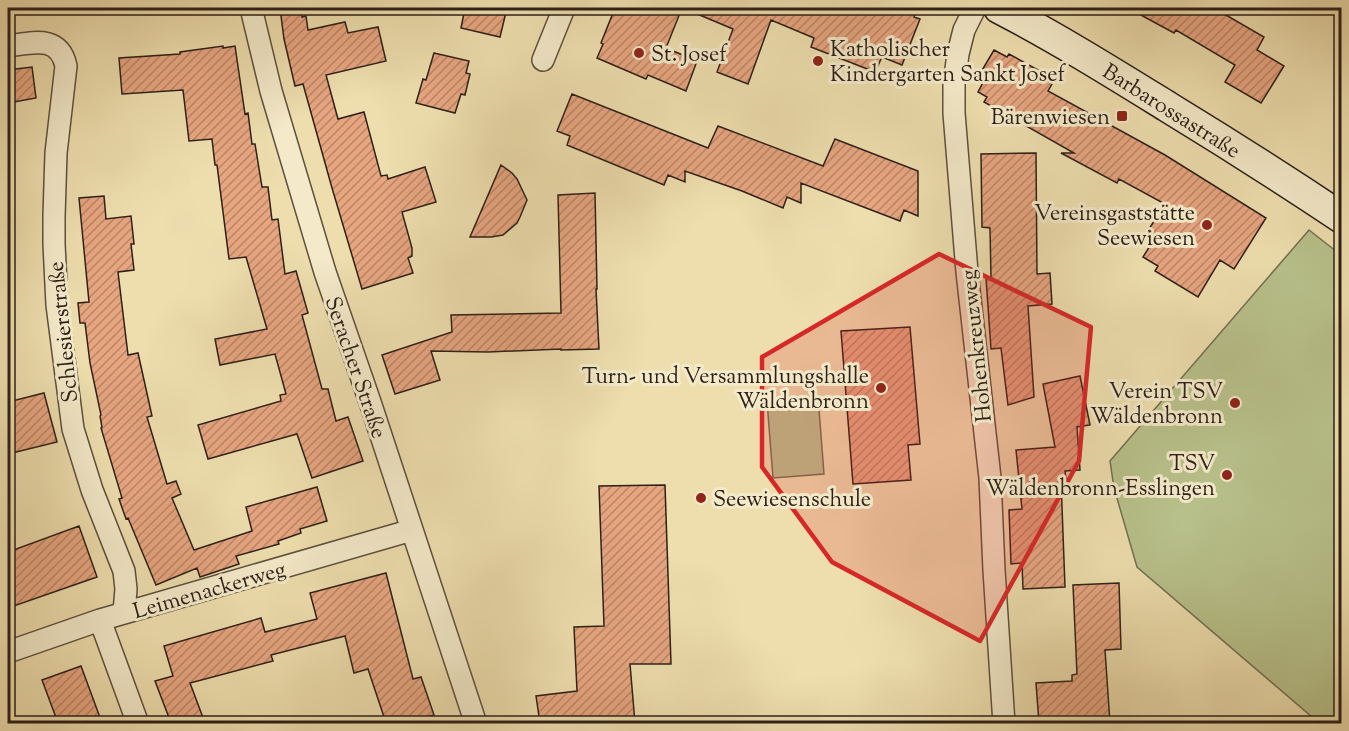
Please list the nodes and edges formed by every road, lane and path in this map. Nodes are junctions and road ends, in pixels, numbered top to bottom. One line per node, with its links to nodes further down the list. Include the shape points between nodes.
1 (251, 8): 8 (street, Seracher Straße, via 311,228)
2 (564, 8): 6 (street)
3 (975, 8): 14 (street, Hohenkreuzweg, via 958,54 955,121 990,478)
4 (999, 8): 7 (street, Barbarossastraße, via 1152,97)
5 (8, 46): 9 (street, Schlesierstraße, via 47,43 60,51 66,66 57,153 57,305 70,412 92,490 124,571)
6 (543, 60)
7 (1341, 218)
8 (412, 530): 9 (street, Leimenackerweg); 13 (street, Seracher Straße)
9 (124, 612): 10 (street, Leimenackerweg)
10 (100, 620): 11 (street, Leimenackerweg); 12 (street)
11 (8, 652)
12 (138, 723)
13 (476, 723)
14 (1004, 723)

